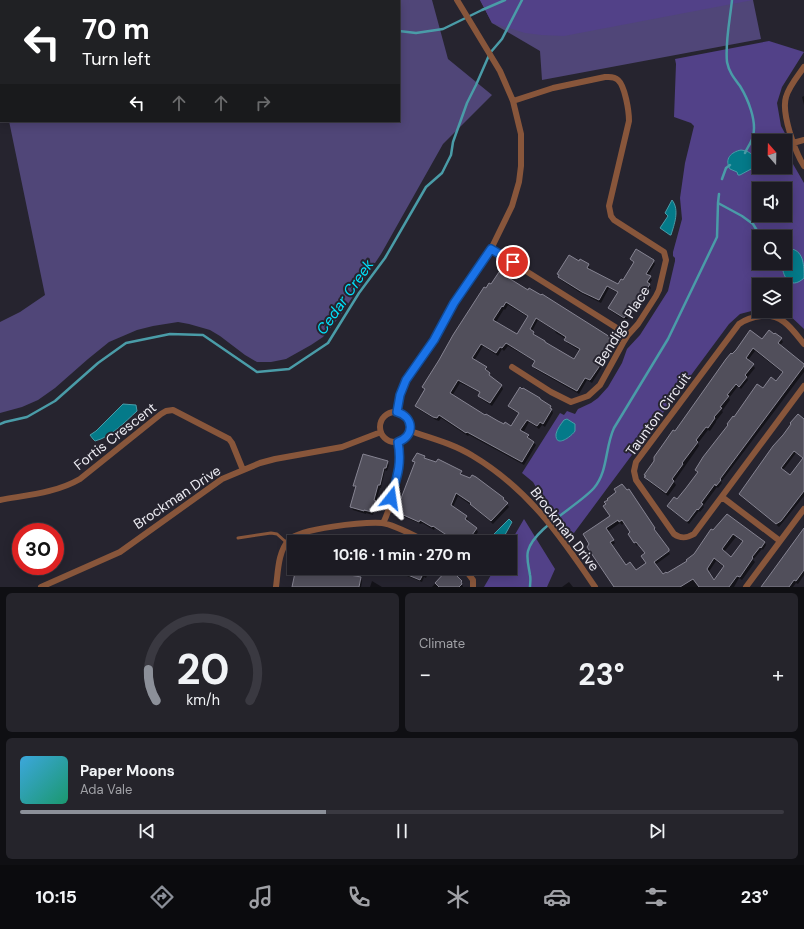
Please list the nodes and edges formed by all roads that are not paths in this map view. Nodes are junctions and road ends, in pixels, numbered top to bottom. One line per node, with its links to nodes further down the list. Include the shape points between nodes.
1 (457, 0): 3 (street, via 500,71)
2 (804, 67): 5 (street, via 788,90 785,101)
3 (513, 101): 7 (street, via 521,134 519,182 512,206); 8 (street, Bendigo Place, via 553,88 605,76 617,79 622,86 629,121 609,212 614,220 666,255 659,290)
4 (804, 140): 5 (street)
5 (793, 143): 6 (street)
6 (804, 166)
7 (491, 249): 8 (street); 12 (street, via 406,380)
8 (628, 335): 10 (street, Bendigo Place, via 600,385 588,396 571,402)
9 (804, 344): 17 (street, Taunton Circuit, via 786,323 775,316 753,318 740,324 634,466 637,482 671,531 678,537 694,534)
10 (512, 367)
11 (804, 386): 17 (street, Taunton Circuit)
12 (397, 412): 13 (street, via 402,413 409,421); 14 (street, via 383,417 380,422)
13 (410, 431): 15 (street, via 406,438); 30 (street, Brockman Drive, via 472,455 506,478 539,511)
14 (381, 432): 15 (street, via 387,440); 16 (street, Brockman Drive, via 342,447 275,459)
15 (398, 442): 20 (street, via 400,465)
16 (243, 470): 18 (street, Fortis Crescent, via 229,439 173,410 161,414 70,484 53,490); 27 (street, Brockman Drive, via 214,484 120,552)
17 (722, 497): 24 (street)
18 (0, 500)
19 (804, 509): 24 (street)
20 (383, 523): 21 (street, via 355,523); 22 (street)
21 (297, 535)
22 (411, 535)
23 (238, 538): 25 (lane, via 271,533 277,534)
24 (780, 540): 31 (street)
25 (287, 542): 28 (street, via 282,551)
26 (469, 575): 29 (street, via 473,580)
27 (41, 587)
28 (276, 587)
29 (473, 587)
30 (595, 587)
31 (746, 587)

